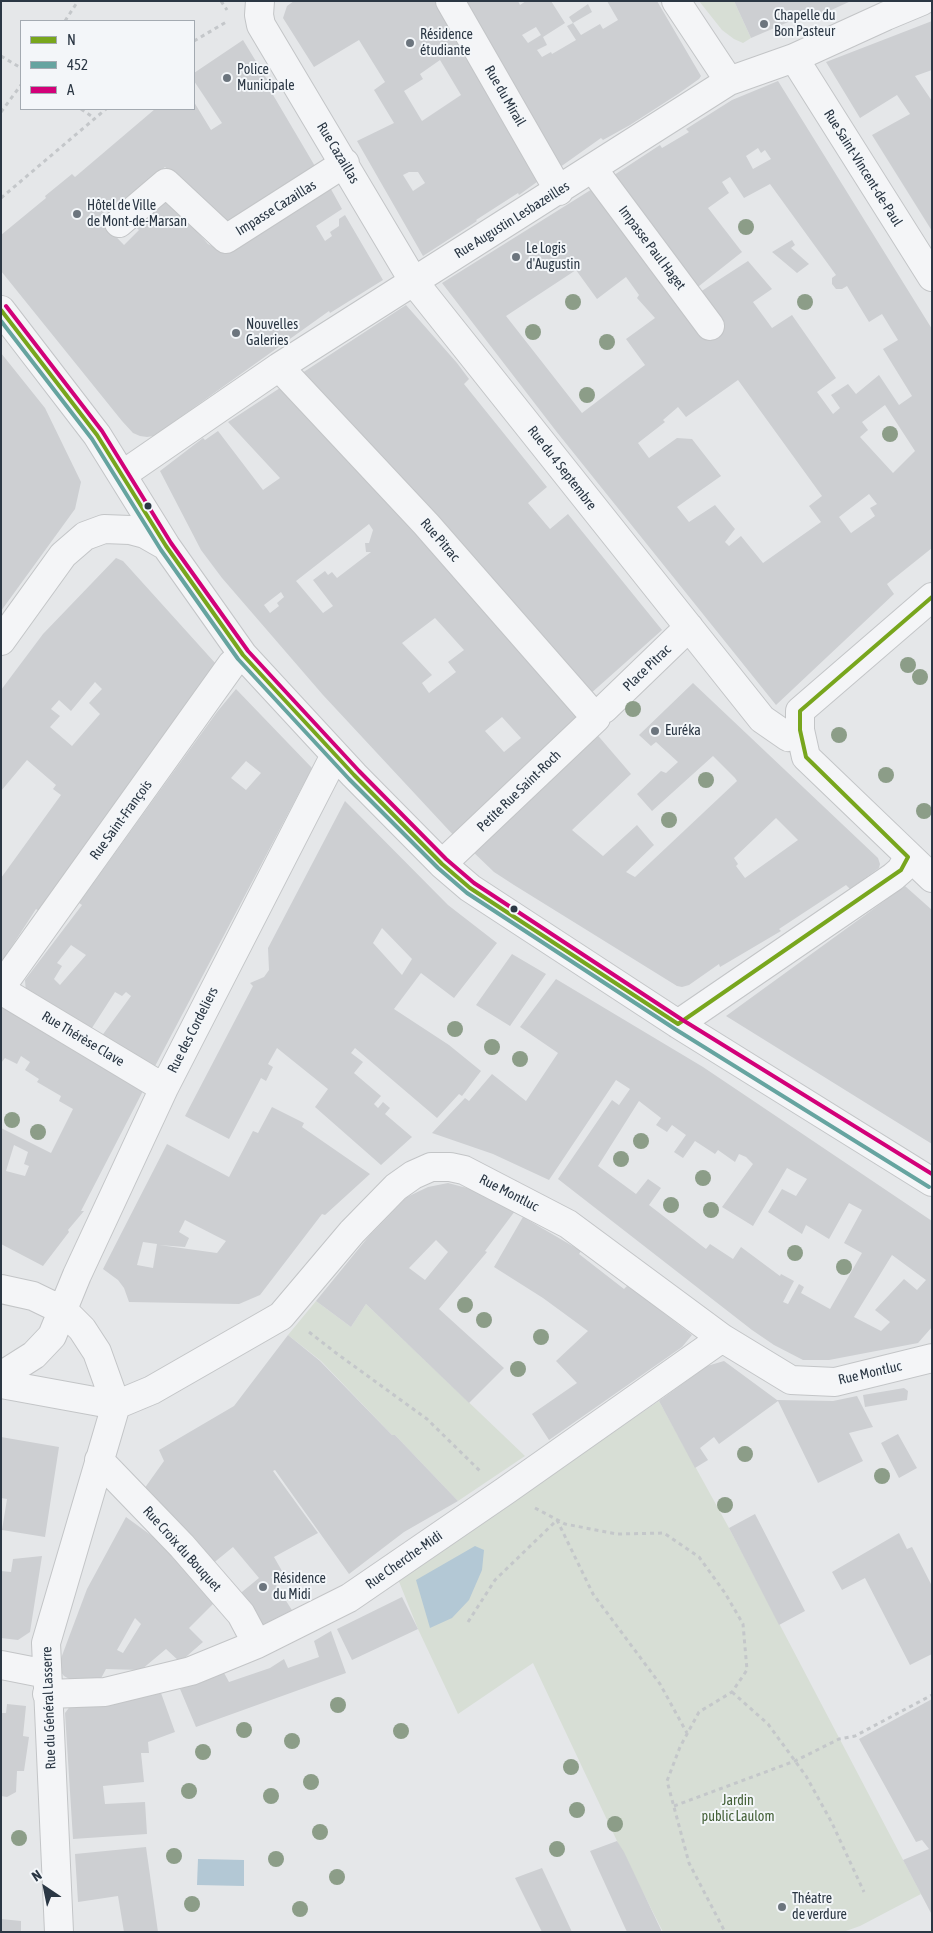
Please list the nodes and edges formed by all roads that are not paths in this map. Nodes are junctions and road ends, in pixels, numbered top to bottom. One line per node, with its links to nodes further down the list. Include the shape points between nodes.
1 (450, 1): 9 (street, Rue du Mirail)
2 (676, 1): 6 (street)
3 (922, 1): 5 (street, Rue Augustin Lesbazeilles)
4 (260, 13): 7 (street, Rue Cazaillas)
5 (794, 58): 6 (street, Rue Augustin Lesbazeilles); 11 (street, Rue Saint-Vincent-de-Paul)
6 (729, 82): 8 (street, Rue Augustin Lesbazeilles)
7 (345, 163): 10 (street, Impasse Cazaillas, via 226,239 166,183); 12 (street, Rue Cazaillas)
8 (593, 169): 9 (street, Rue Augustin Lesbazeilles); 14 (street, Impasse Paul Haget)
9 (559, 191): 12 (street, Rue Augustin Lesbazeilles)
10 (119, 223)
11 (932, 277)
12 (414, 282): 15 (street, Rue Augustin Lesbazeilles); 19 (street, Rue du 4 Septembre)
13 (6, 325): 16 (street, via 97,435)
14 (710, 326)
15 (279, 367): 16 (street, Rue Augustin Lesbazeilles); 22 (street, Rue Pitrac)
16 (122, 475): 17 (street)
17 (166, 546): 20 (street, via 130,530 104,529 85,536 64,555); 21 (street)
18 (932, 597): 23 (street, via 800,711)
19 (689, 628): 22 (street, Place Pitrac); 23 (street, Rue du 4 Septembre, via 762,719 788,737)
20 (1, 641)
21 (243, 655): 24 (street); 28 (street, Rue Saint-François, via 232,664)
22 (600, 713): 26 (street, Petite Rue Saint-Roch)
23 (800, 730): 25 (street, via 806,757)
24 (335, 755): 26 (street); 30 (street, Rue des Cordeliers)
25 (908, 857): 27 (street); 29 (street, via 893,877)
26 (442, 864): 29 (street, via 470,888)
27 (932, 878)
28 (1, 988): 30 (street, Rue Thérèse Clave)
29 (678, 1024): 31 (street)
30 (164, 1088): 33 (street, Rue des Cordeliers, via 77,1275)
31 (932, 1182)
32 (1, 1289): 33 (street, via 33,1296)
33 (64, 1311): 36 (street, Rue des Cordeliers, via 42,1348); 38 (street, via 82,1329 97,1352)
34 (722, 1338): 35 (street, Rue Montluc, via 791,1380 835,1382); 38 (street, Rue Montluc, via 568,1224 464,1170 431,1168 396,1187 352,1232 281,1316 152,1390); 40 (street, Rue Cherche-Midi, via 349,1598)
35 (932, 1358)
36 (1, 1376)
37 (1, 1384): 38 (street)
38 (116, 1405): 39 (street, Rue du Général Lasserre)
39 (99, 1460): 40 (street, Rue Croix du Bouquet, via 182,1546 241,1614); 42 (street, Rue du Général Lasserre, via 46,1643)
40 (257, 1644): 42 (street, Rue Cherche-Midi, via 192,1671 105,1692)
41 (1, 1665): 42 (street, Rue Cherche-Midi)
42 (47, 1684): 43 (street, Rue du Général Lasserre)
43 (59, 1932)

